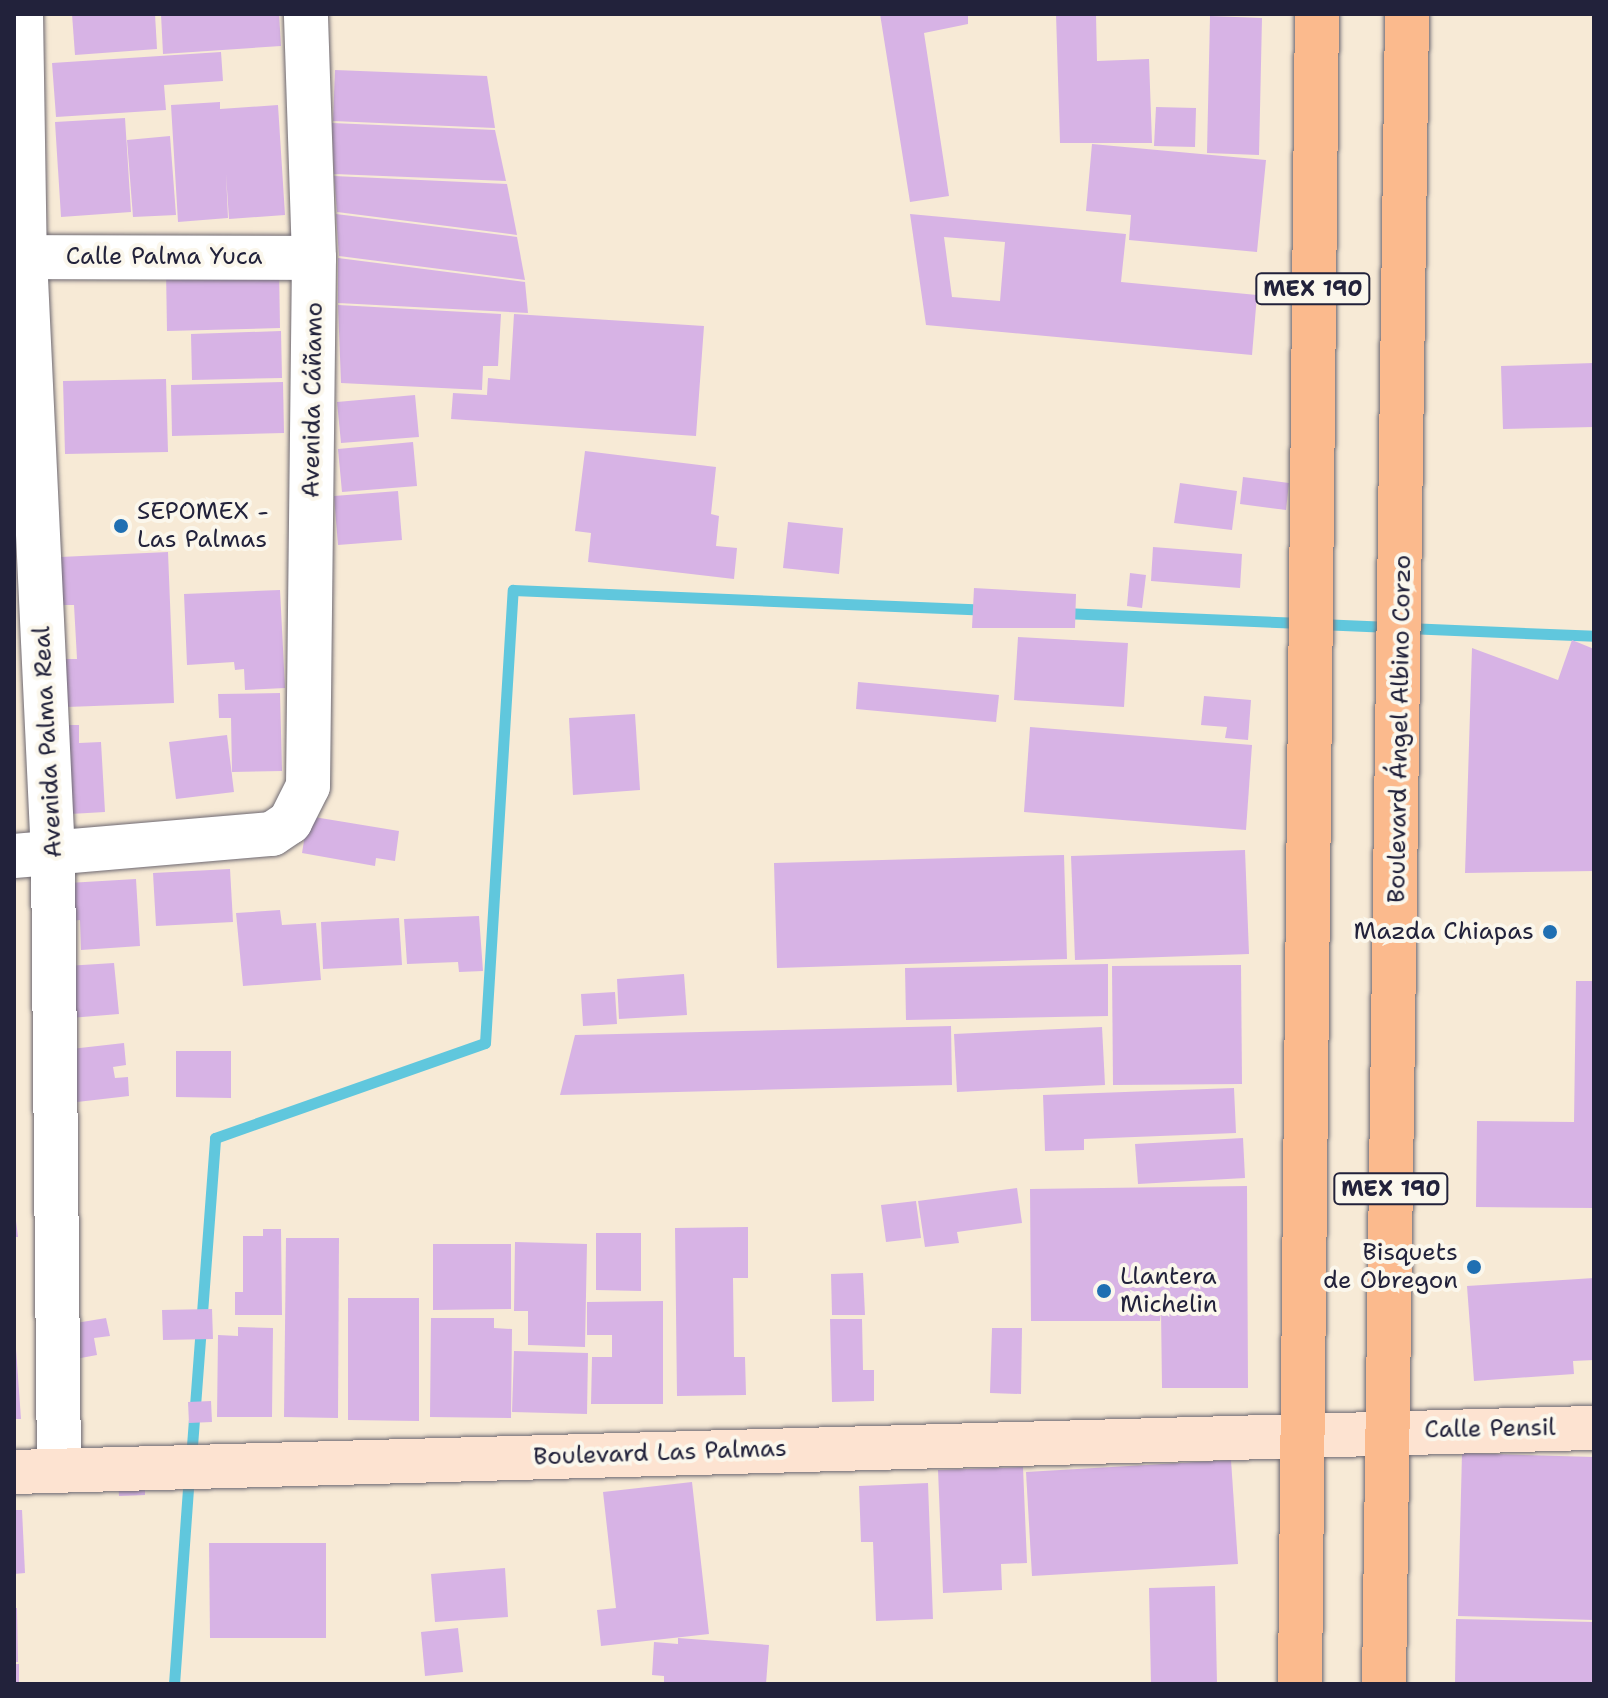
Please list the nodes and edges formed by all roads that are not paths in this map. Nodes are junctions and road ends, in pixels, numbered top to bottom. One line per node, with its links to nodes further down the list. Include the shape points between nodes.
1 (21, 14): 5 (street, Avenida Palma Real)
2 (306, 14): 6 (street, Avenida Cáñamo)
3 (1317, 14): 10 (main road, MEX 190)
4 (1407, 14): 9 (main road, Boulevard Ángel Albino Corzo / MEX 190)
5 (19, 257): 6 (street, Calle Palma Yuca); 7 (street, Avenida Palma Real)
6 (314, 258): 7 (street, Avenida Cáñamo, via 308,786 290,822 272,834)
7 (34, 856): 11 (street, Avenida Palma Real)
8 (1594, 1428): 9 (main road, Calle Pensil)
9 (1387, 1431): 10 (main road, Calle Pensil); 14 (main road, Boulevard Ángel Albino Corzo / MEX 190)
10 (1305, 1433): 11 (main road, Boulevard Las Palmas); 13 (main road, MEX 190)
11 (59, 1471): 12 (main road, Boulevard Las Palmas)
12 (14, 1472)
13 (1300, 1684)
14 (1384, 1684)

